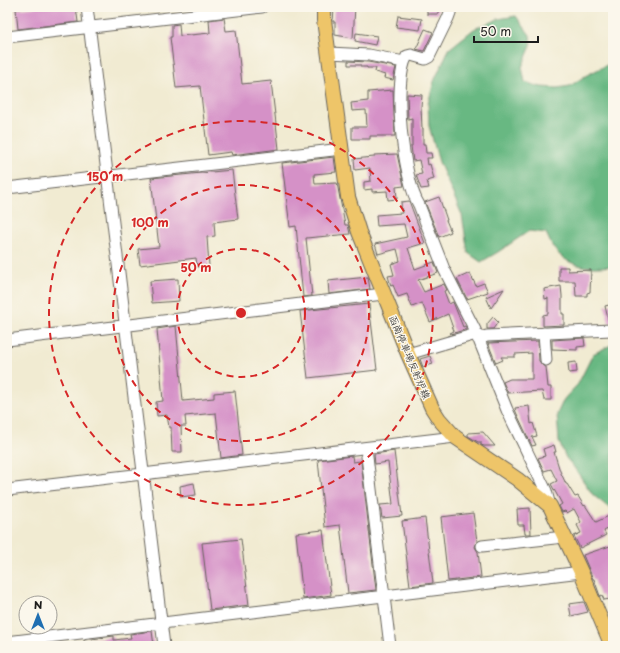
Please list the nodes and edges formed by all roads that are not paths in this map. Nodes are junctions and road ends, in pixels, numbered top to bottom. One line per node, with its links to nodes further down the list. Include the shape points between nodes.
1 (87, 7): 5 (street)
2 (262, 7): 5 (street)
3 (324, 7): 7 (main road, 函南停車場反射炉線)
4 (452, 7): 8 (street, via 429,57 425,59 411,55 407,56)
5 (89, 27): 6 (street); 10 (street)
6 (7, 37)
7 (328, 53): 8 (street); 9 (main road, 函南停車場反射炉線)
8 (404, 62): 16 (street, via 399,91 410,184 444,269)
9 (342, 149): 10 (street); 12 (main road, 函南停車場反射炉線, via 353,218)
10 (107, 176): 11 (street); 13 (street)
11 (7, 188)
12 (383, 294): 13 (street); 18 (main road, 函南停車場反射炉線)
13 (126, 326): 17 (street); 22 (street)
14 (611, 330): 15 (street)
15 (544, 333): 16 (street); 19 (street)
16 (477, 336): 18 (street); 24 (street, via 506,410 546,492)
17 (7, 340)
18 (408, 354): 20 (main road, 函南停車場反射炉線, via 432,408)
19 (546, 360)
20 (456, 437): 21 (street); 24 (main road, 函南停車場反射炉線, via 517,479)
21 (366, 448): 22 (street); 28 (street)
22 (143, 474): 23 (street); 29 (street)
23 (7, 490)
24 (550, 506): 25 (main road, 函南停車場反射炉線)
25 (564, 537): 26 (street); 27 (main road, 函南停車場反射炉線)
26 (482, 546)
27 (581, 572): 28 (street); 33 (main road, 函南停車場反射炉線)
28 (383, 597): 29 (street); 32 (street)
29 (161, 624): 30 (street); 31 (street)
30 (7, 642)
31 (164, 646)
32 (390, 646)
33 (612, 646)

